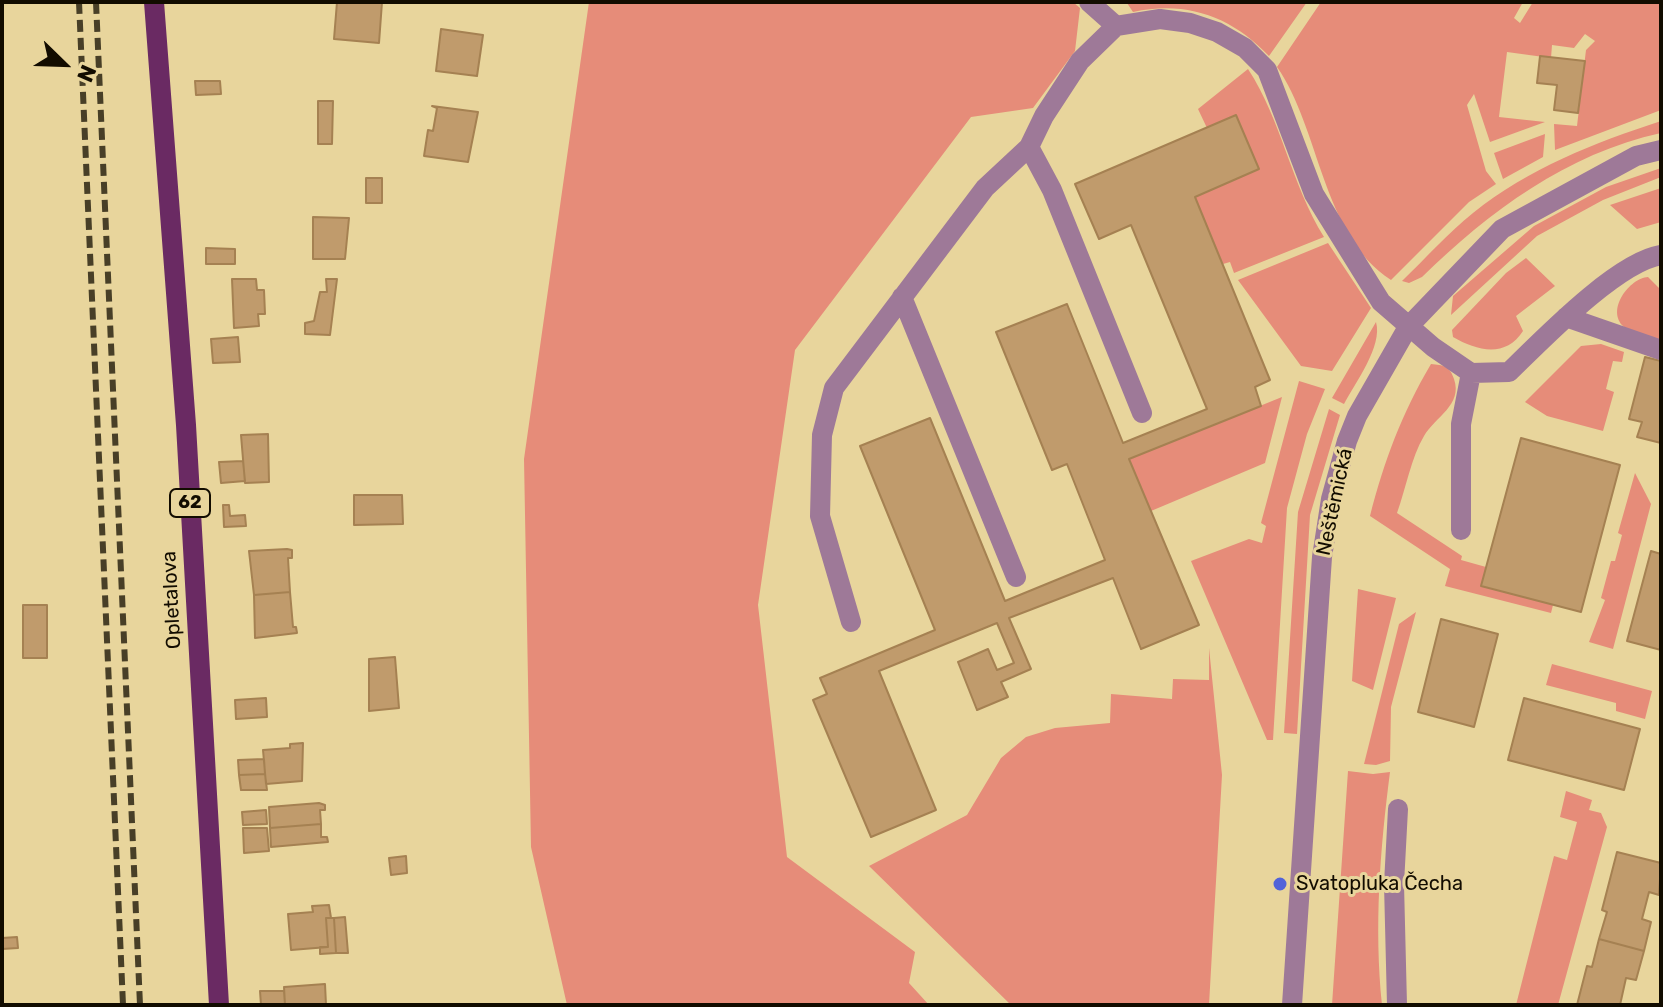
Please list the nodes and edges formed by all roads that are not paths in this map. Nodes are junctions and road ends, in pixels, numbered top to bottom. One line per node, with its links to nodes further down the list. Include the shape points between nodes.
1 (154, 2): 17 (main road, Opletalova / 62, via 186,425)
2 (1089, 2): 3 (street)
3 (1116, 26): 4 (street, via 1080,61); 9 (street, via 1160,19 1190,23 1245,48 1267,70 1314,194 1381,302)
4 (1029, 147): 7 (street, via 985,188); 12 (street, via 1052,190)
5 (1661, 150): 9 (street, Neštěmická, via 1636,156 1502,229)
6 (1661, 255): 8 (street, via 1644,258)
7 (902, 297): 14 (street); 15 (street, via 834,388 822,435 820,516)
8 (1566, 317): 10 (street); 11 (street, via 1509,372)
9 (1408, 327): 11 (street); 18 (street, Neštěmická, via 1357,416 1331,499 1322,557)
10 (1661, 350)
11 (1471, 373): 13 (street, via 1461,424)
12 (1142, 413)
13 (1461, 530)
14 (1016, 577)
15 (851, 622)
16 (1398, 809): 19 (street)
17 (219, 1005)
18 (1292, 1005)
19 (1397, 1005)

